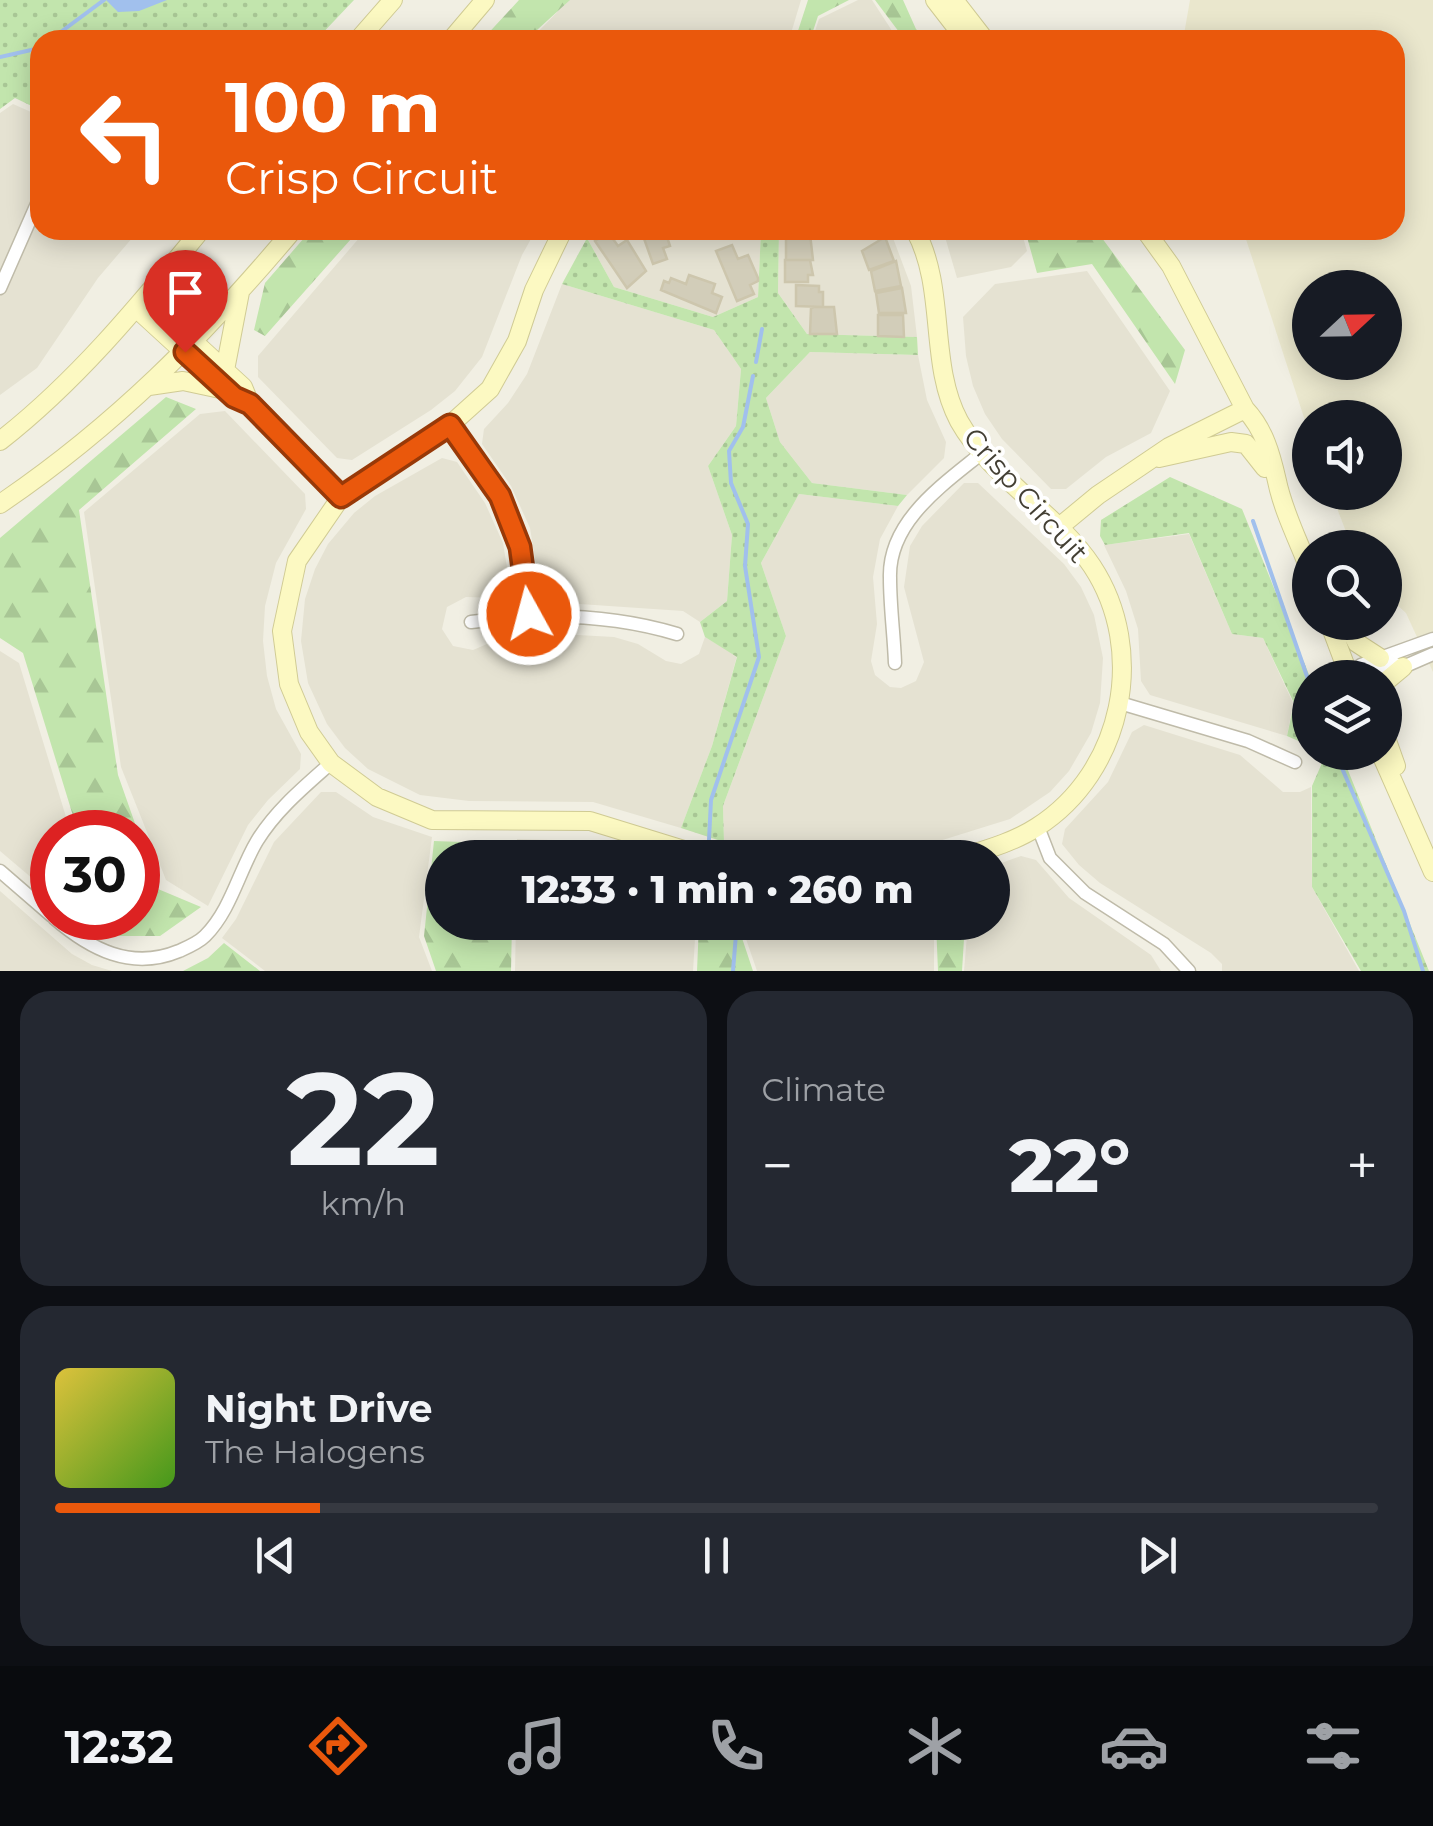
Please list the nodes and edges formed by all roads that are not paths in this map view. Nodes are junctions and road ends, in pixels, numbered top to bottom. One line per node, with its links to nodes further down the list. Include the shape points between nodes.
1 (393, 0): 5 (street)
2 (486, 0): 6 (street)
3 (935, 0): 7 (street)
4 (954, 0): 8 (street)
5 (367, 30)
6 (460, 30)
7 (958, 30)
8 (976, 30)
9 (30, 219): 15 (street)
10 (193, 240): 17 (street)
11 (284, 240): 16 (street)
12 (558, 240): 24 (street, via 490,389)
13 (921, 240): 26 (street, Crisp Circuit, via 950,394)
14 (1153, 240): 23 (street)
15 (0, 288)
16 (240, 292): 18 (street); 19 (street)
17 (140, 302): 18 (street); 25 (street, via 58,393)
18 (190, 348): 19 (street); 20 (street); 21 (street)
19 (225, 370): 22 (street)
20 (149, 386): 21 (street, via 184,381); 30 (street)
21 (226, 390): 22 (street)
22 (250, 404): 29 (street)
23 (1245, 409): 27 (street); 28 (street)
24 (450, 425): 29 (street); 33 (street, via 500,496 520,547)
25 (0, 442)
26 (982, 452): 31 (street, Crisp Circuit); 41 (street, via 934,491 900,532 889,574)
27 (1154, 458): 28 (street, via 1246,444); 31 (street)
28 (1271, 475): 32 (street)
29 (341, 497): 45 (street, via 296,562 282,631 289,684 309,732)
30 (0, 504)
31 (1058, 528): 43 (street, Crisp Circuit, via 1086,558 1118,623)
32 (1293, 530)
33 (529, 614): 34 (street); 35 (street, via 646,624)
34 (471, 622)
35 (677, 634)
36 (1355, 640): 39 (street)
37 (1433, 640): 39 (street)
38 (1433, 654): 42 (street)
39 (1380, 658): 40 (street)
40 (1375, 660)
41 (895, 664)
42 (1403, 667)
43 (1120, 703): 44 (street); 49 (street, Crisp Circuit, via 1104,752 1086,780)
44 (1292, 761)
45 (331, 762): 50 (street, via 377,797 432,820 590,821); 55 (street, via 258,840 223,912 198,942 166,957 121,959)
46 (1387, 770): 48 (street)
47 (1395, 770): 48 (street)
48 (1393, 786): 53 (street)
49 (1038, 826): 51 (street, Crisp Circuit); 56 (street, via 1050,858 1085,893 1164,944)
50 (652, 840)
51 (1010, 841)
52 (0, 870): 54 (street)
53 (1433, 872)
54 (30, 897)
55 (79, 940)
56 (1189, 971)

